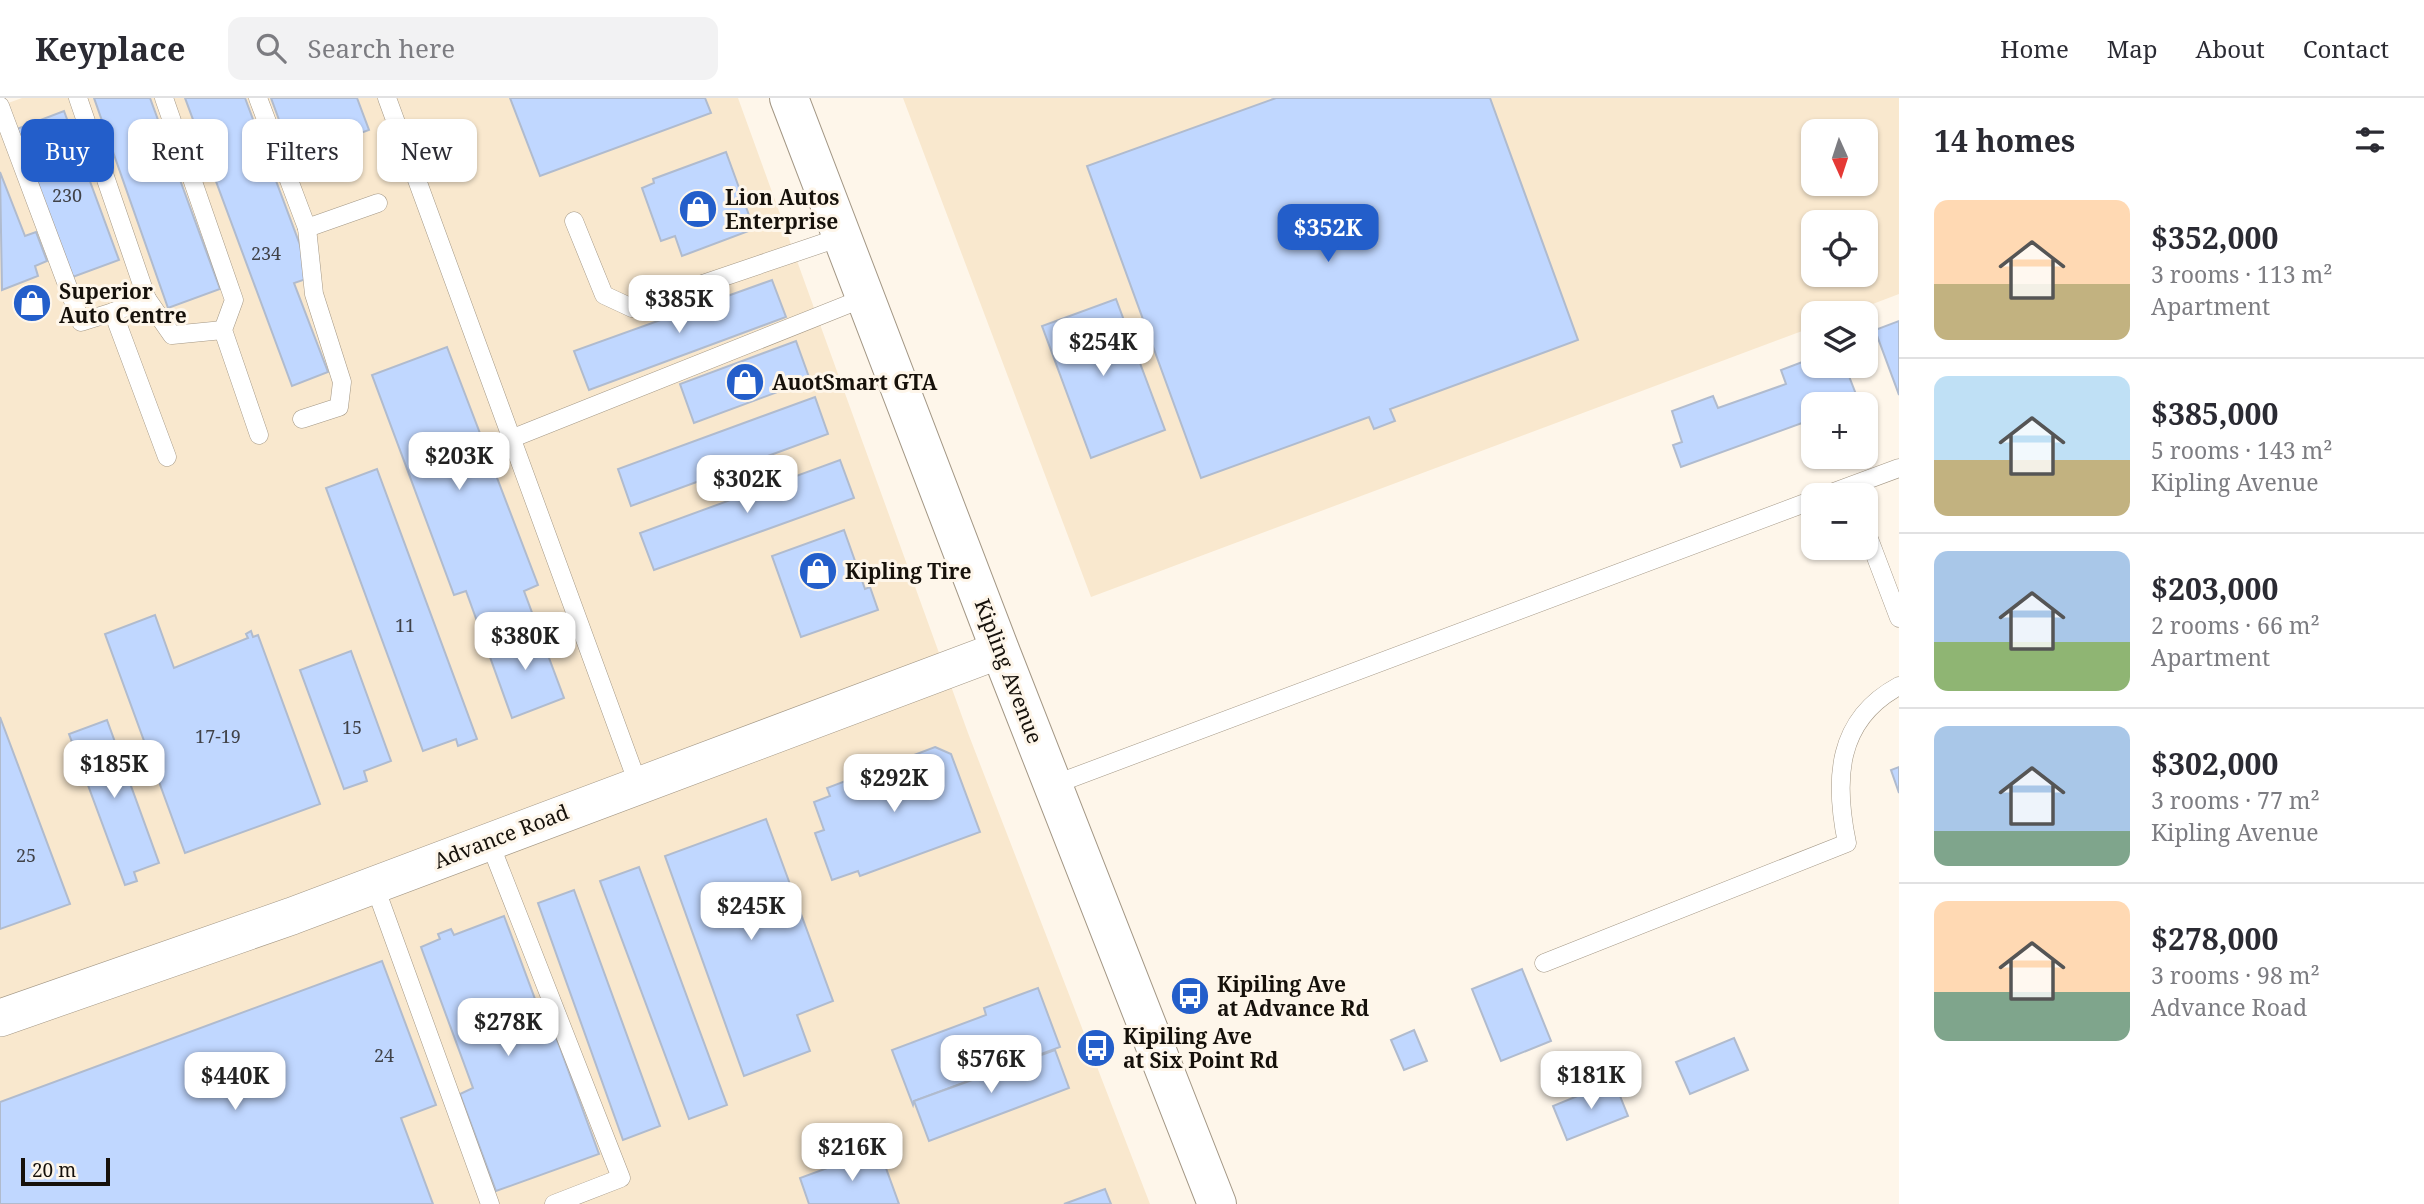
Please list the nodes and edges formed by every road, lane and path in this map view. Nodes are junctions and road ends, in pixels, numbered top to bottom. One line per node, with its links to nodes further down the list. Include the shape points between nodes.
1 (78, 98): 12 (lane)
2 (164, 98): 14 (lane, via 234,300)
3 (258, 98): 9 (lane)
4 (387, 98): 17 (lane)
5 (789, 98): 10 (main road, Kipling Avenue)
6 (0, 107): 13 (lane, via 81,322)
7 (378, 203): 9 (lane)
8 (574, 221): 10 (lane, via 604,295 632,308)
9 (307, 228): 15 (lane, via 314,294 342,382 338,407)
10 (841, 237): 11 (main road, Kipling Avenue)
11 (864, 298): 17 (lane); 24 (main road, Kipling Avenue)
12 (146, 299): 13 (lane); 14 (lane, via 172,335)
13 (113, 312): 18 (lane)
14 (223, 330): 16 (lane)
15 (302, 419)
16 (259, 435)
17 (513, 438): 26 (lane)
18 (167, 457)
19 (1899, 468): 20 (lane)
20 (1867, 483)
21 (1801, 504): 27 (lane)
22 (1877, 560): 23 (lane)
23 (1899, 618)
24 (1000, 650): 26 (street, Advance Road); 27 (main road, Kipling Avenue)
25 (1899, 686): 30 (lane, via 1879,697 1859,718 1846,747 1840,806 1847,843)
26 (638, 784): 28 (street, Advance Road)
27 (1053, 785): 34 (main road, Kipling Avenue)
28 (489, 841): 29 (street, Advance Road); 33 (lane, via 621,1178)
29 (374, 884): 31 (street, Advance Road); 32 (lane)
30 (1544, 963)
31 (0, 1018)
32 (490, 1204)
33 (554, 1204)
34 (1217, 1204)

